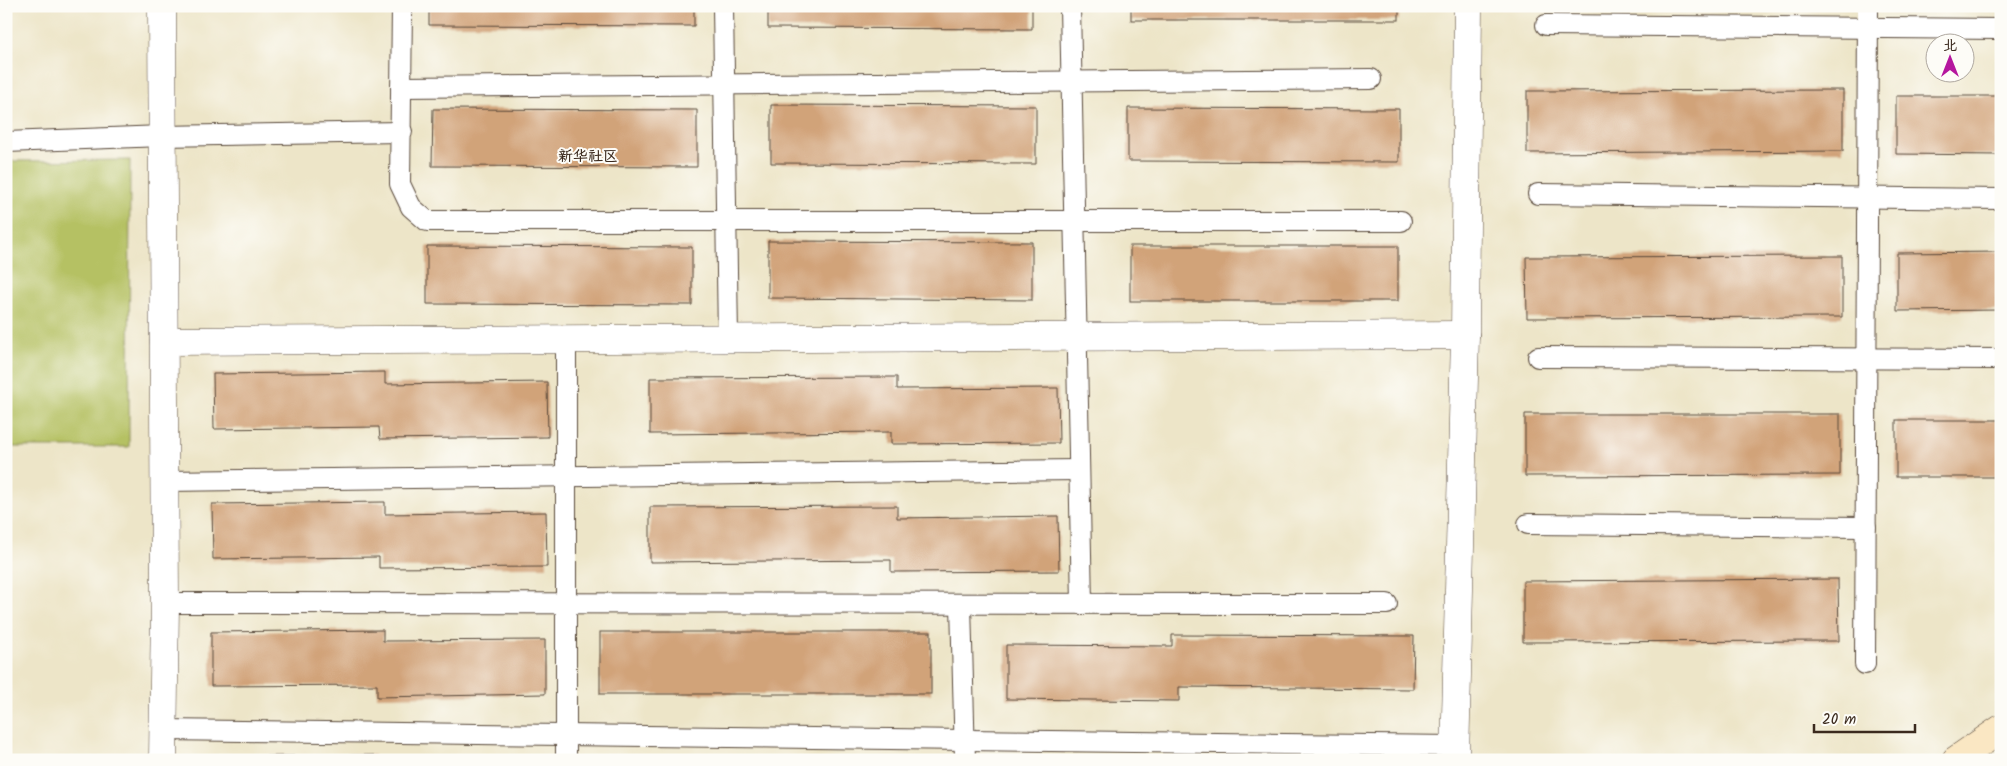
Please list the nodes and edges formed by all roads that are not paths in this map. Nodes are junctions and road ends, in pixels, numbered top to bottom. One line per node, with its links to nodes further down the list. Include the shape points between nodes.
1 (162, 6): 15 (street)
2 (402, 6): 13 (lane)
3 (723, 6): 12 (lane)
4 (1070, 6): 11 (lane)
5 (1468, 6): 23 (street)
6 (1868, 6): 8 (lane)
7 (1546, 25): 8 (lane)
8 (1868, 28): 9 (lane); 18 (lane)
9 (2001, 28)
10 (1371, 79): 11 (lane)
11 (1071, 82): 12 (lane); 21 (lane)
12 (724, 84): 13 (lane); 20 (lane)
13 (401, 87): 14 (lane)
14 (402, 132): 15 (lane); 20 (lane, via 400,184 411,207 427,221)
15 (162, 136): 16 (lane); 27 (street)
16 (6, 142)
17 (1538, 194): 18 (lane)
18 (1867, 198): 19 (lane); 29 (lane)
19 (2001, 199)
20 (726, 221): 21 (lane); 25 (lane)
21 (1074, 221): 22 (lane); 24 (lane)
22 (1401, 221)
23 (1465, 335): 24 (street); 46 (street)
24 (1076, 337): 25 (street); 31 (lane)
25 (728, 338): 26 (street)
26 (566, 339): 27 (street); 32 (lane)
27 (164, 341): 33 (street)
28 (1538, 357): 29 (lane)
29 (1866, 358): 30 (lane); 35 (lane)
30 (2001, 359)
31 (1079, 470): 32 (lane); 39 (lane)
32 (566, 476): 33 (lane); 37 (lane)
33 (164, 482): 36 (street)
34 (1528, 524): 35 (lane)
35 (1866, 526): 41 (lane)
36 (165, 603): 37 (lane); 43 (street)
37 (566, 603): 38 (lane); 44 (lane)
38 (961, 604): 39 (lane); 45 (lane)
39 (1082, 604): 40 (lane)
40 (1388, 604)
41 (1865, 664)
42 (2001, 729): 49 (main road)
43 (162, 730): 44 (lane); 47 (street)
44 (566, 736): 45 (lane); 48 (lane)
45 (965, 750): 46 (lane)
46 (1455, 753)
47 (163, 760)
48 (566, 760)
49 (1956, 760)

